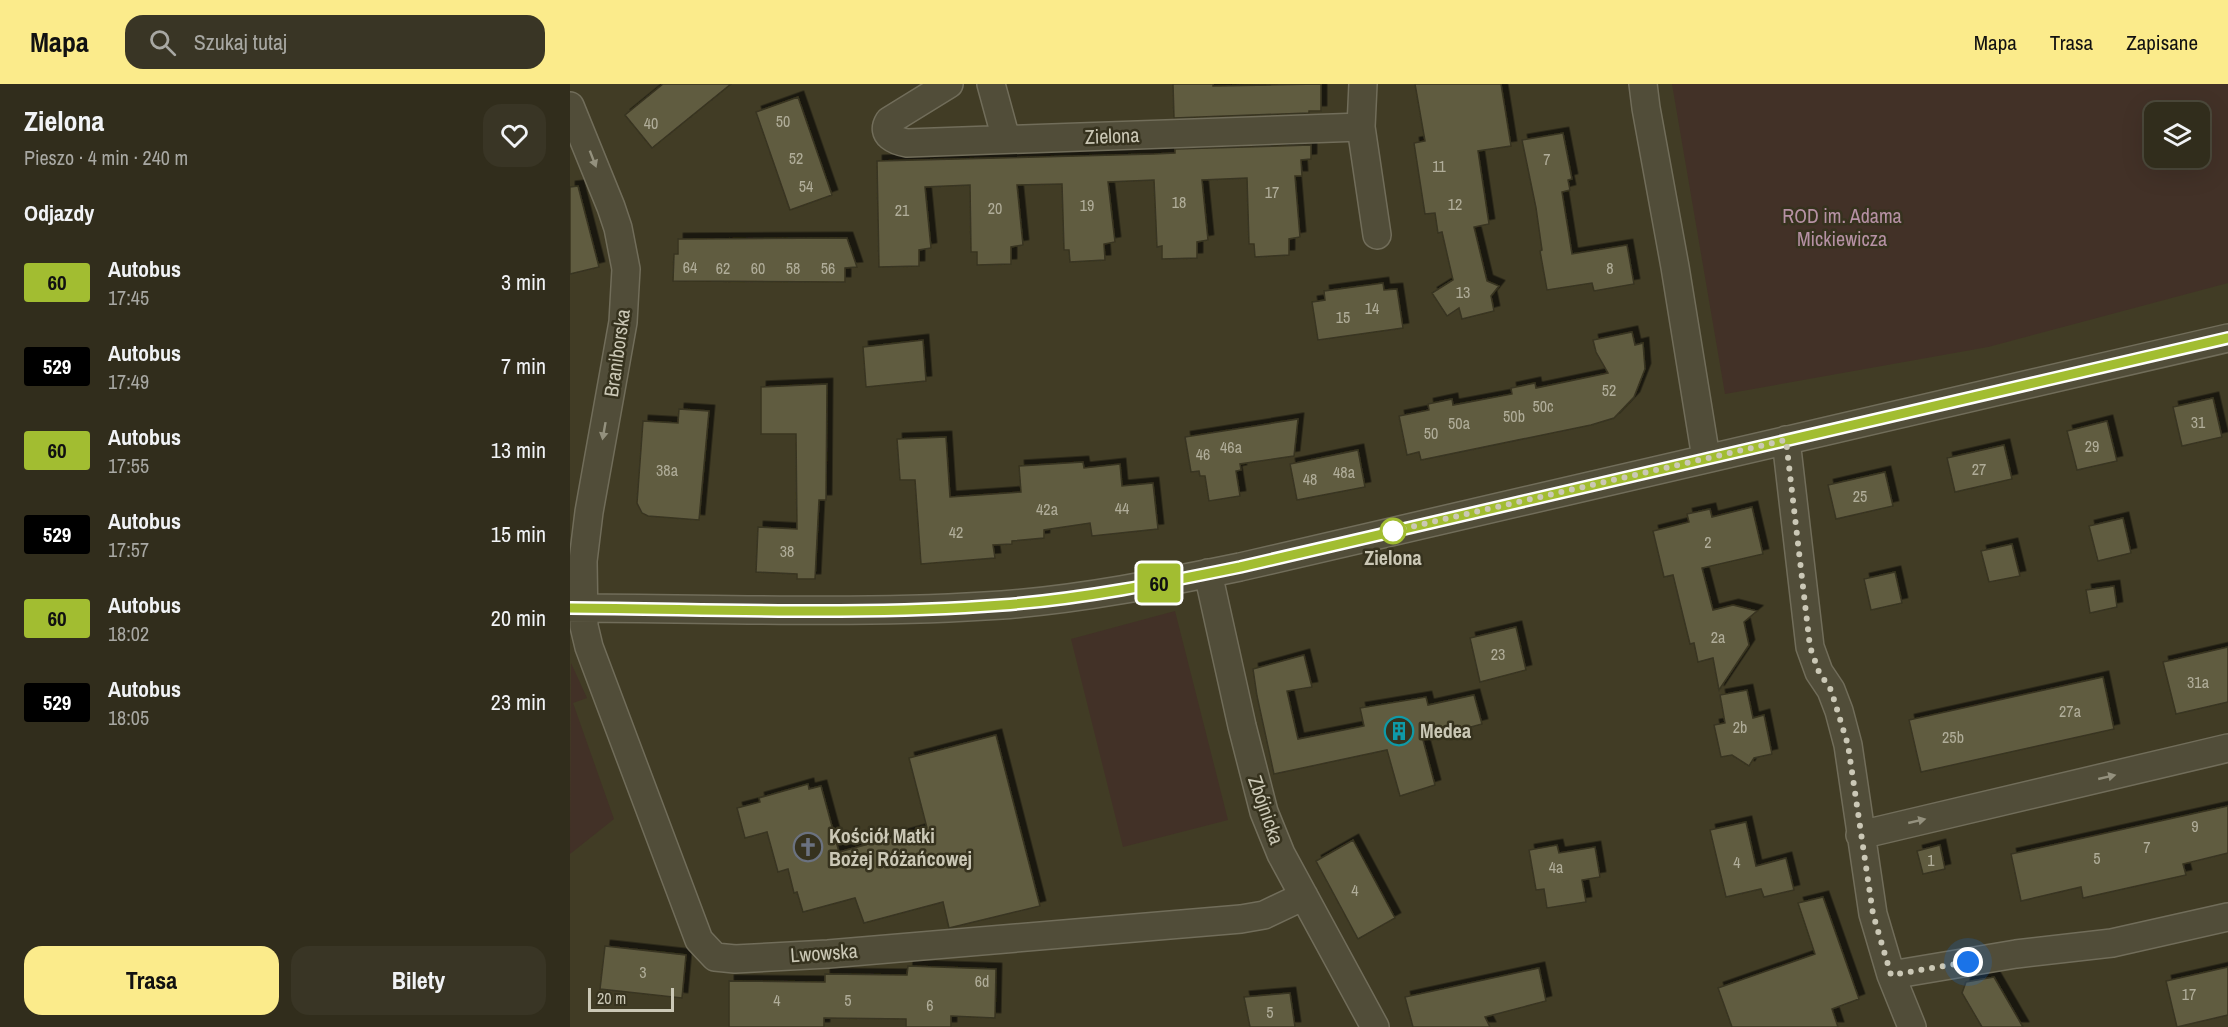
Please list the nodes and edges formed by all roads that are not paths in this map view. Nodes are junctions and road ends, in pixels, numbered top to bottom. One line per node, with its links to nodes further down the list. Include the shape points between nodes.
1 (949, 84): 7 (street, Zielona, via 889,121 886,131 890,137 907,143)
2 (990, 84): 7 (street)
3 (1363, 84): 6 (street)
4 (1644, 84): 11 (street)
5 (570, 106): 13 (street, Braniborska, one-way to 13, via 611,207 626,269 623,322 589,512)
6 (1361, 128): 7 (street, Zielona); 8 (street)
7 (1006, 140)
8 (1377, 235)
9 (2228, 338): 10 (street)
10 (1786, 440): 11 (street); 15 (street, via 1810,647 1839,711 1848,745)
11 (1706, 458): 12 (street)
12 (1208, 573): 13 (street, via 1061,598 952,608); 16 (street, Zbójnicka, via 1264,812)
13 (577, 608): 16 (street, Lwowska, via 695,931 715,957 828,954 1241,919 1264,915)
14 (2228, 748): 15 (street, one-way to 14)
15 (1860, 835): 18 (street, via 1873,914)
16 (1304, 896): 19 (street, Zbójnicka)
17 (2228, 917): 18 (street, via 2112,943)
18 (1891, 975): 20 (street)
19 (1375, 1027)
20 (1912, 1027)

